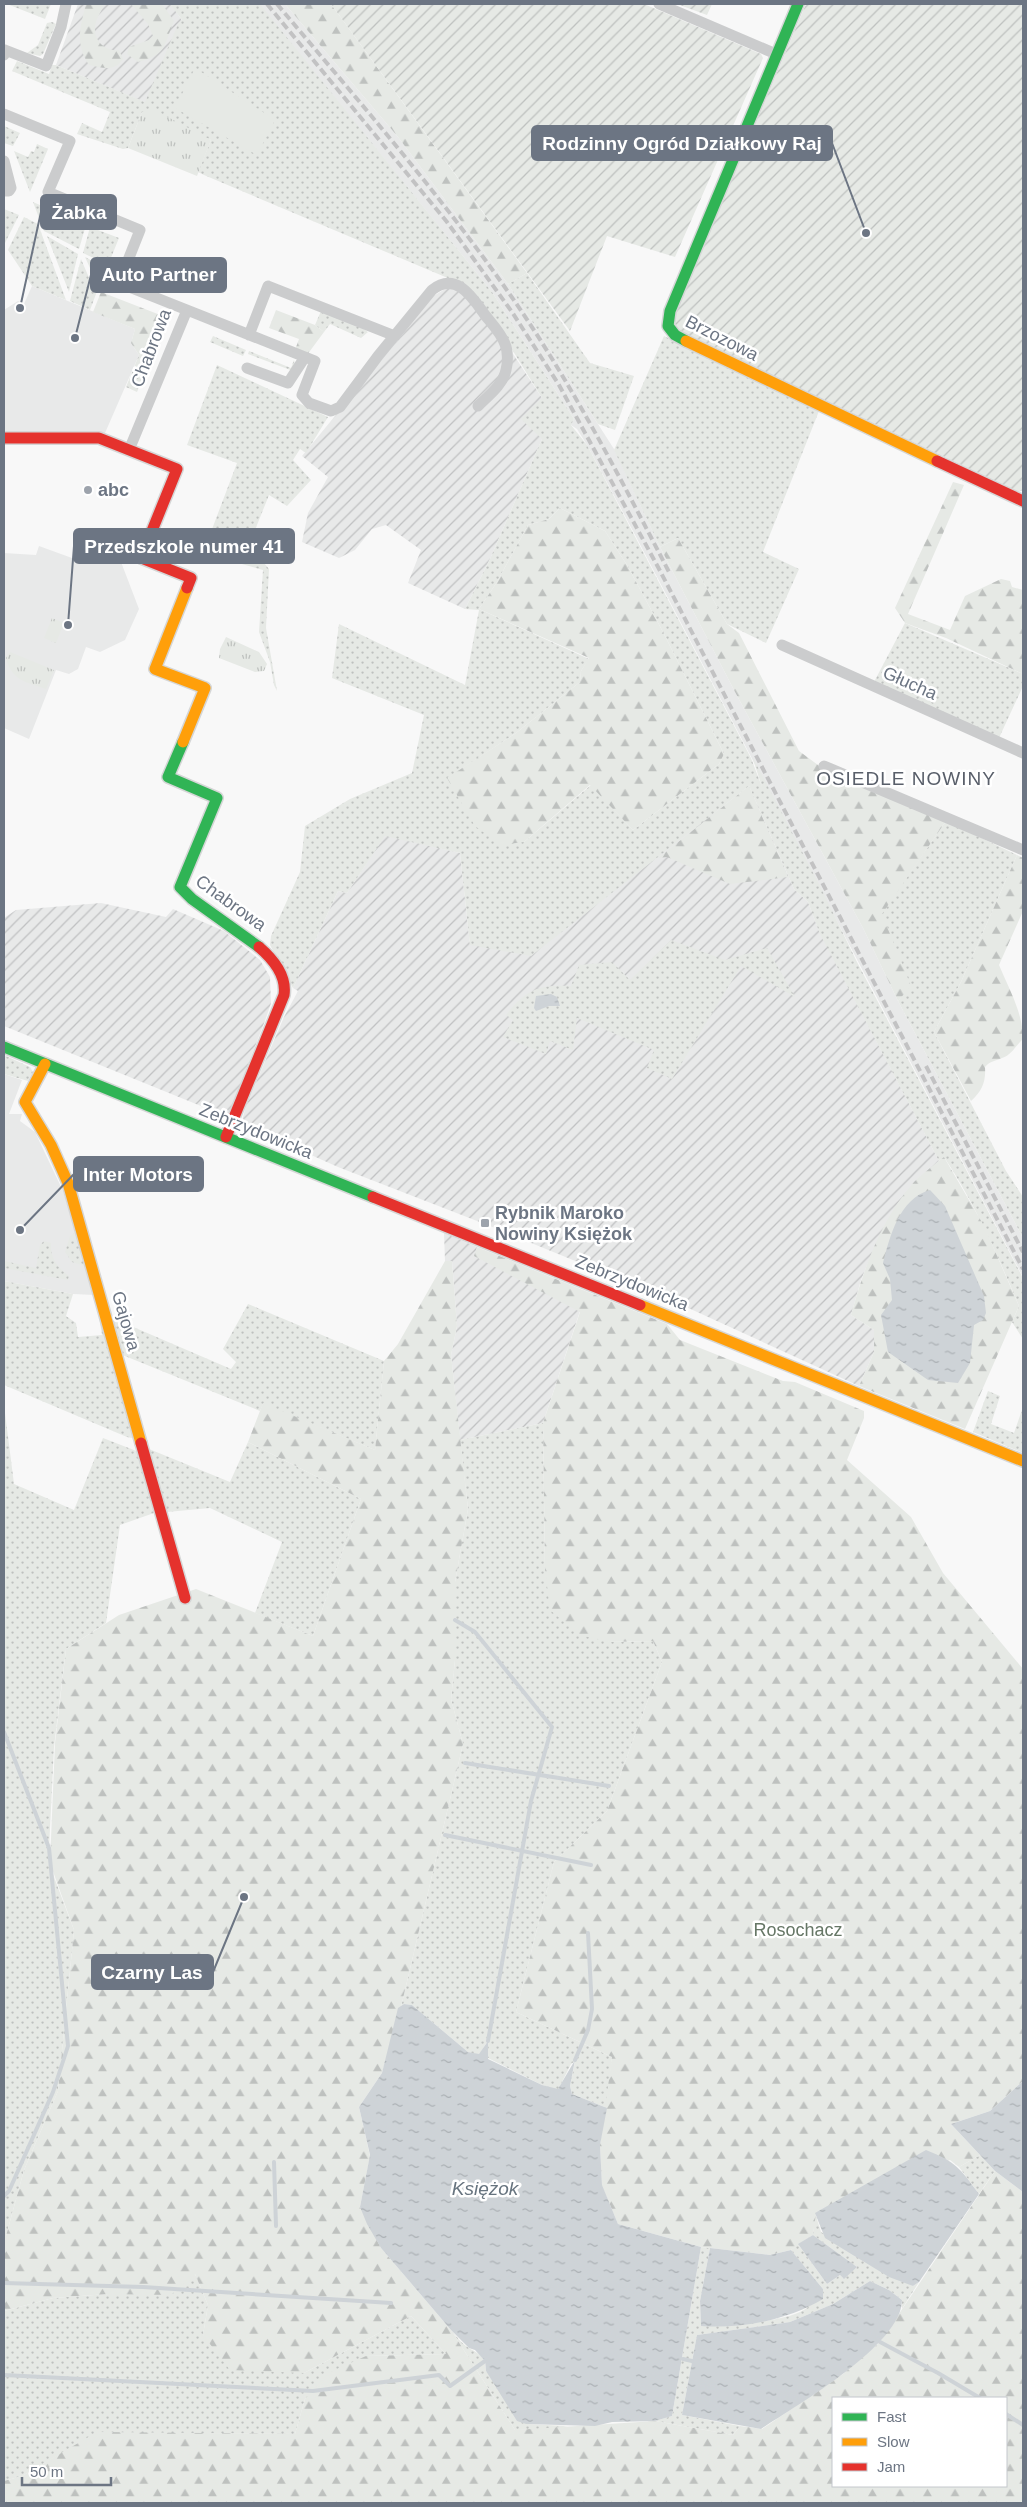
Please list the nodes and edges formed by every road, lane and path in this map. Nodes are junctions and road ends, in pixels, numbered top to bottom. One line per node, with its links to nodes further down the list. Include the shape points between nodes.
1 (66, 4): 4 (street, via 46,66)
2 (659, 4): 5 (street)
3 (798, 4): 5 (street, Brzozowa)
4 (4, 52)
5 (776, 54): 17 (street, Brzozowa, via 670,311 671,331 688,343)
6 (4, 114): 9 (street, Chabrowa, via 70,142 48,192 140,230 119,283)
7 (4, 161): 8 (street, via 11,188)
8 (4, 191)
9 (187, 310): 10 (street); 16 (street, Chabrowa)
10 (249, 335): 11 (street, via 268,286); 12 (street)
11 (395, 336): 12 (street, via 334,411 326,411 304,399 302,395 315,361); 14 (street, via 438,286 446,283 457,285 468,292 499,333 507,354 504,378)
12 (305, 357): 13 (street, via 288,383)
13 (247, 368)
14 (478, 406)
15 (4, 438): 16 (street, Chabrowa, via 99,438)
16 (129, 450): 24 (street, Chabrowa, via 177,469 141,558 191,578 155,669 204,688 168,777 216,798 180,888 260,946 285,984 283,1002)
17 (1023, 501)
18 (782, 645): 19 (street, Głucha)
19 (1023, 753)
20 (824, 766): 21 (street)
21 (1023, 850)
22 (4, 1047): 23 (street, Zebrzydowicka)
23 (45, 1064): 24 (street, Zebrzydowicka); 26 (street, Gajowa, via 25,1102 51,1145 68,1183)
24 (226, 1137): 25 (street, Zebrzydowicka)
25 (1023, 1462)
26 (185, 1598)

